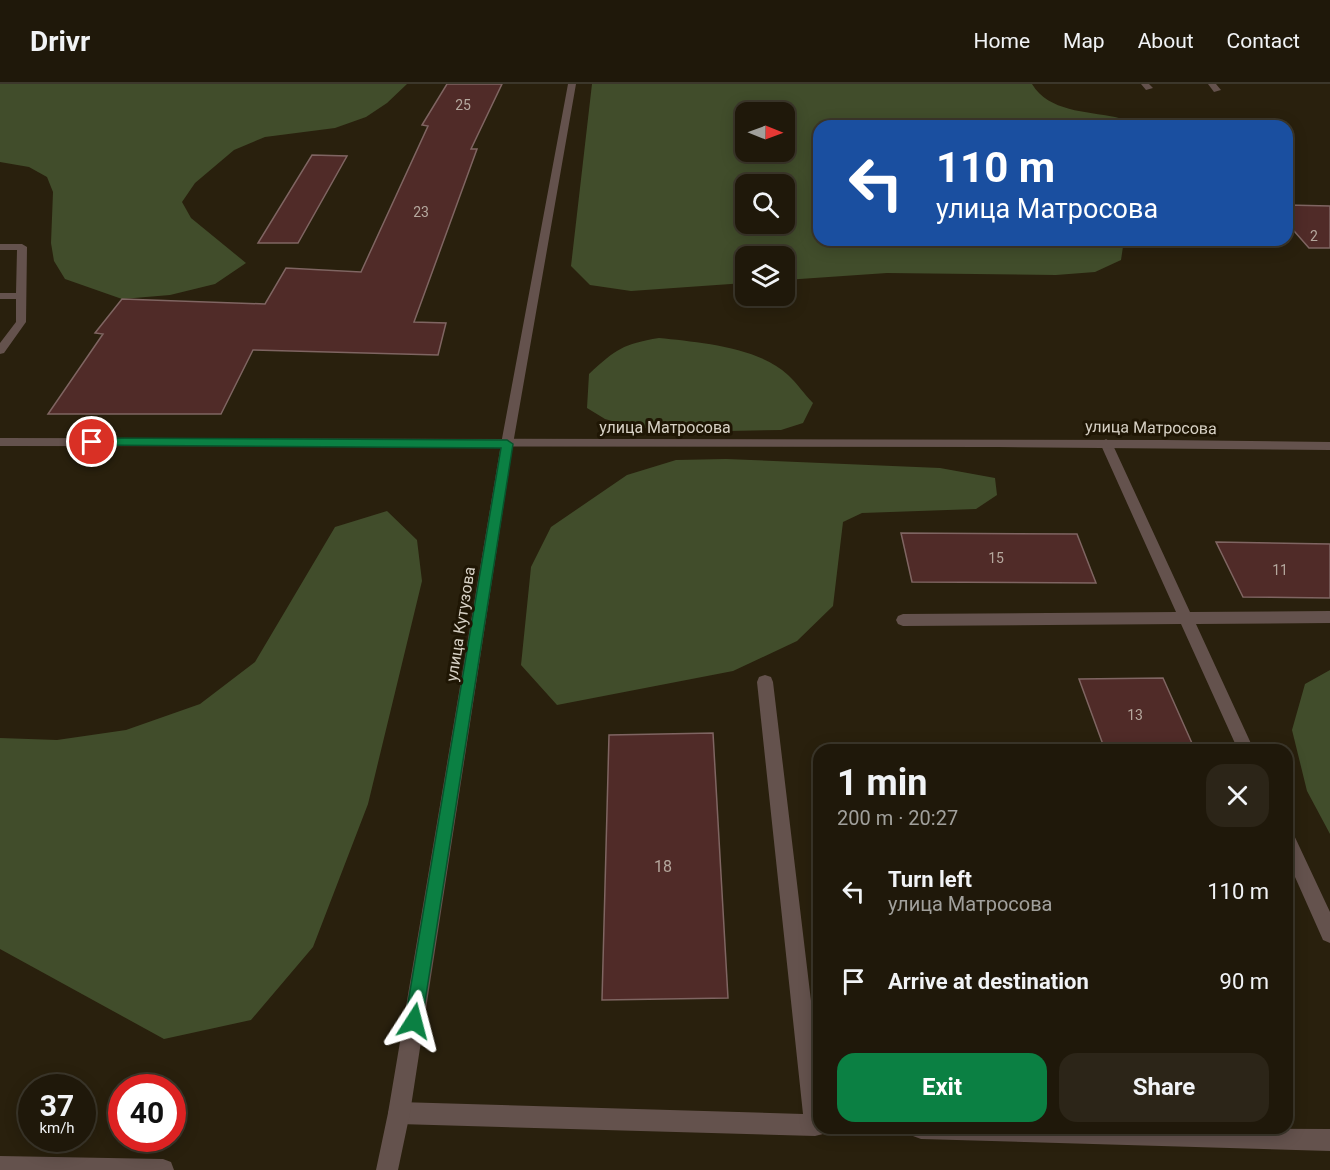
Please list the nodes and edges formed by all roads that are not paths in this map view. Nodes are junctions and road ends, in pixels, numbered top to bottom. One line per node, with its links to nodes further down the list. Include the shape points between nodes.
1 (572, 84): 8 (street, улица Кутузова)
2 (0, 247): 4 (street, via 22,247)
3 (0, 296): 4 (street)
4 (22, 296): 5 (street, via 21,322)
5 (0, 351)
6 (0, 442): 8 (street, улица Матросова)
7 (1106, 443): 8 (street, улица Матросова); 9 (street, улица Матросова); 11 (street)
8 (507, 444): 18 (street, улица Кутузова)
9 (1330, 446)
10 (1330, 617): 11 (street)
11 (1186, 618): 12 (street); 14 (street)
12 (903, 620)
13 (765, 682): 17 (street)
14 (1243, 744)
15 (1293, 851): 16 (street)
16 (1330, 933)
17 (813, 1091)
18 (399, 1113): 19 (street); 24 (street, улица Кутузова)
19 (813, 1125)
20 (1126, 1134): 21 (street)
21 (1330, 1140)
22 (0, 1167): 23 (street)
23 (164, 1170)
24 (387, 1170)

